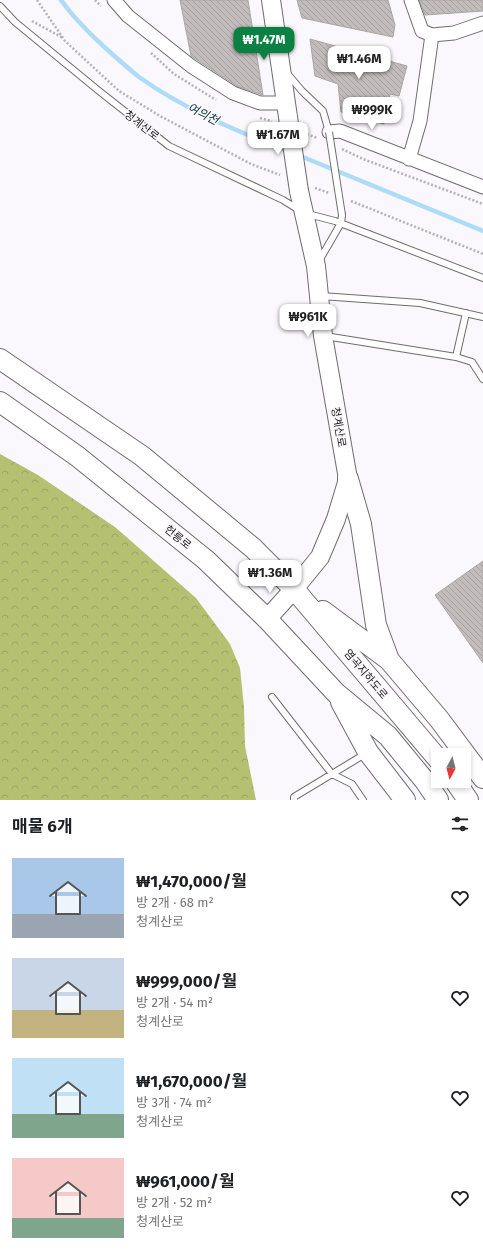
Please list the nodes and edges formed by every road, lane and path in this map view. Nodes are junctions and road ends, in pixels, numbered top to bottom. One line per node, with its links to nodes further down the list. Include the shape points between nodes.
1 (37, 0): 14 (path, via 65,41 119,91 160,116 251,164)
2 (114, 0): 9 (street, via 128,16 191,66 234,93)
3 (271, 0): 8 (main road, 청계산로)
4 (411, 0): 7 (street, via 422,30)
5 (0, 6): 20 (lane, 청계산로, via 15,22 169,146 283,200)
6 (483, 23): 7 (street, via 454,33)
7 (432, 35): 13 (street, via 420,121)
8 (280, 65): 9 (main road, 청계산로); 10 (lane, via 323,111)
9 (286, 110): 16 (main road, 청계산로, bridge)
10 (326, 136): 11 (path); 13 (street, via 340,131); 21 (lane, bridge, via 342,215)
11 (316, 137)
12 (336, 146): 19 (path, via 363,159)
13 (409, 159): 15 (street)
14 (284, 176)
15 (483, 187)
16 (306, 189): 17 (path); 20 (main road, 청계산로)
17 (336, 196)
18 (351, 201): 22 (path)
19 (483, 204)
20 (304, 213): 21 (lane); 23 (main road, 청계산로)
21 (341, 224): 23 (lane); 24 (lane)
22 (483, 254)
23 (316, 266): 25 (main road, 청계산로)
24 (483, 278)
25 (319, 296): 26 (lane, via 420,303); 28 (main road, 청계산로)
26 (466, 313): 27 (lane); 29 (lane)
27 (483, 317)
28 (323, 336): 29 (lane); 33 (main road, 청계산로)
29 (456, 357): 31 (lane, via 472,362)
30 (0, 359): 34 (main road, via 142,456 253,548)
31 (483, 380)
32 (0, 402): 35 (main road, 헌릉로, via 77,456 132,499 206,560)
33 (348, 479): 34 (main road, 청계산로, via 336,519 320,556); 36 (main road, via 362,524 376,625)
34 (294, 589): 35 (main road, 청계산로); 36 (main road); 39 (main road, 염곡지하도로)
35 (267, 619): 37 (main road, 헌릉로)
36 (389, 660): 42 (main road, via 439,719)
37 (336, 693): 40 (main road); 47 (main road, via 388,736)
38 (272, 697): 41 (lane)
39 (431, 751)
40 (368, 752): 41 (lane); 46 (main road)
41 (332, 774): 44 (lane, via 294,797); 45 (lane, via 352,784)
42 (483, 778)
43 (460, 788): 48 (main road)
44 (294, 800)
45 (363, 800)
46 (405, 800)
47 (438, 800)
48 (468, 800)

